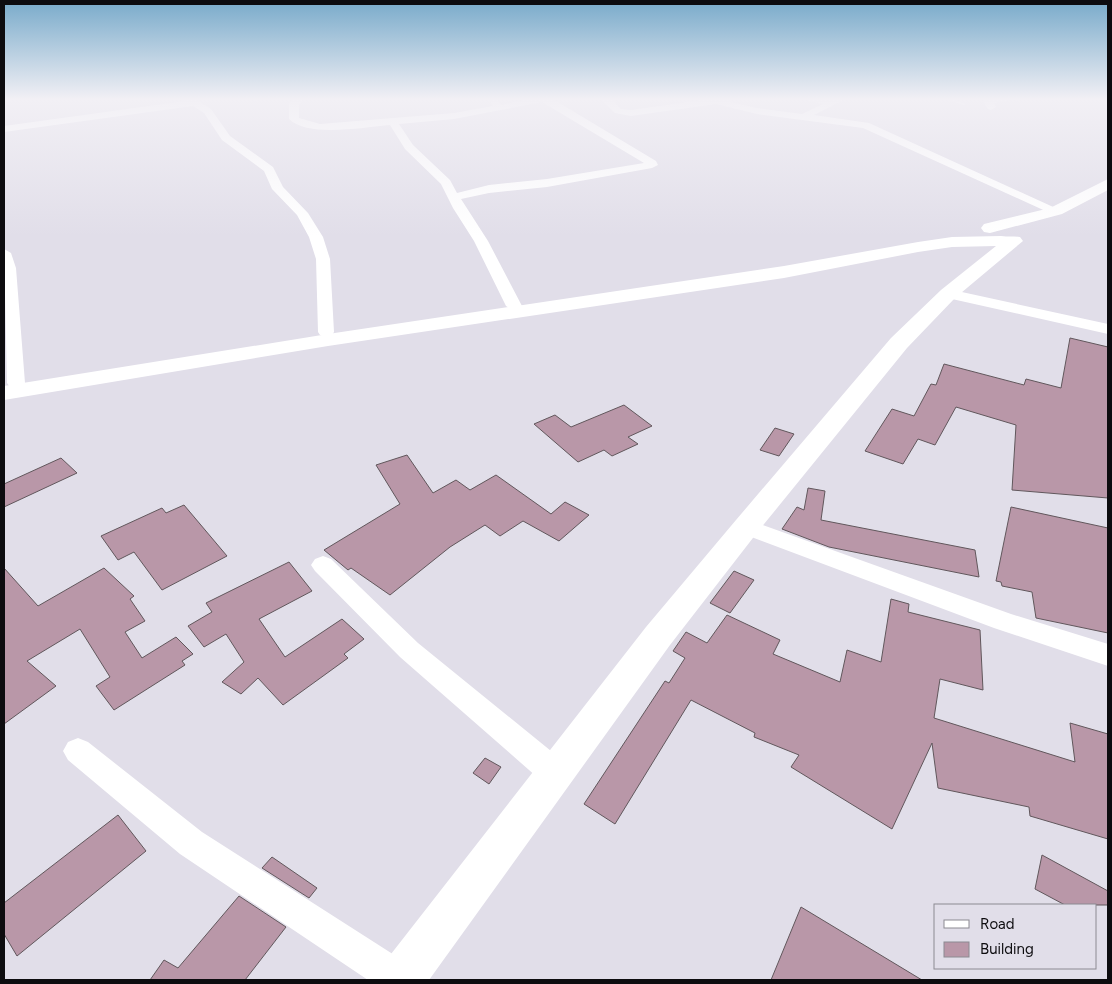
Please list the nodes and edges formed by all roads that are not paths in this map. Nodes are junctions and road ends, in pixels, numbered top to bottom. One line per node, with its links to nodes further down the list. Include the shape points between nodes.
1 (234, 144): 14 (street, via 269,169 278,189 302,213 316,237 323,259)
2 (406, 144): 7 (street, via 446,182)
3 (622, 144): 7 (street, via 652,165)
4 (909, 144): 8 (street)
5 (1108, 184): 8 (main road)
6 (1108, 194): 9 (main road)
7 (454, 197): 12 (street)
8 (1056, 210): 9 (main road)
9 (998, 239): 11 (main road); 12 (main road, via 776,267); 15 (main road, via 918,247 784,272)
10 (4, 253): 15 (street, via 9,268)
11 (948, 294): 13 (street); 16 (main road, via 899,343)
12 (514, 306): 14 (main road)
13 (1108, 329)
14 (326, 332): 15 (main road)
15 (8, 387)
16 (746, 527): 18 (street); 20 (main road, via 658,636)
17 (323, 565): 20 (street, via 409,650)
18 (1108, 655)
19 (78, 751): 21 (street, via 191,843)
20 (556, 774): 21 (main road)
21 (401, 980)

